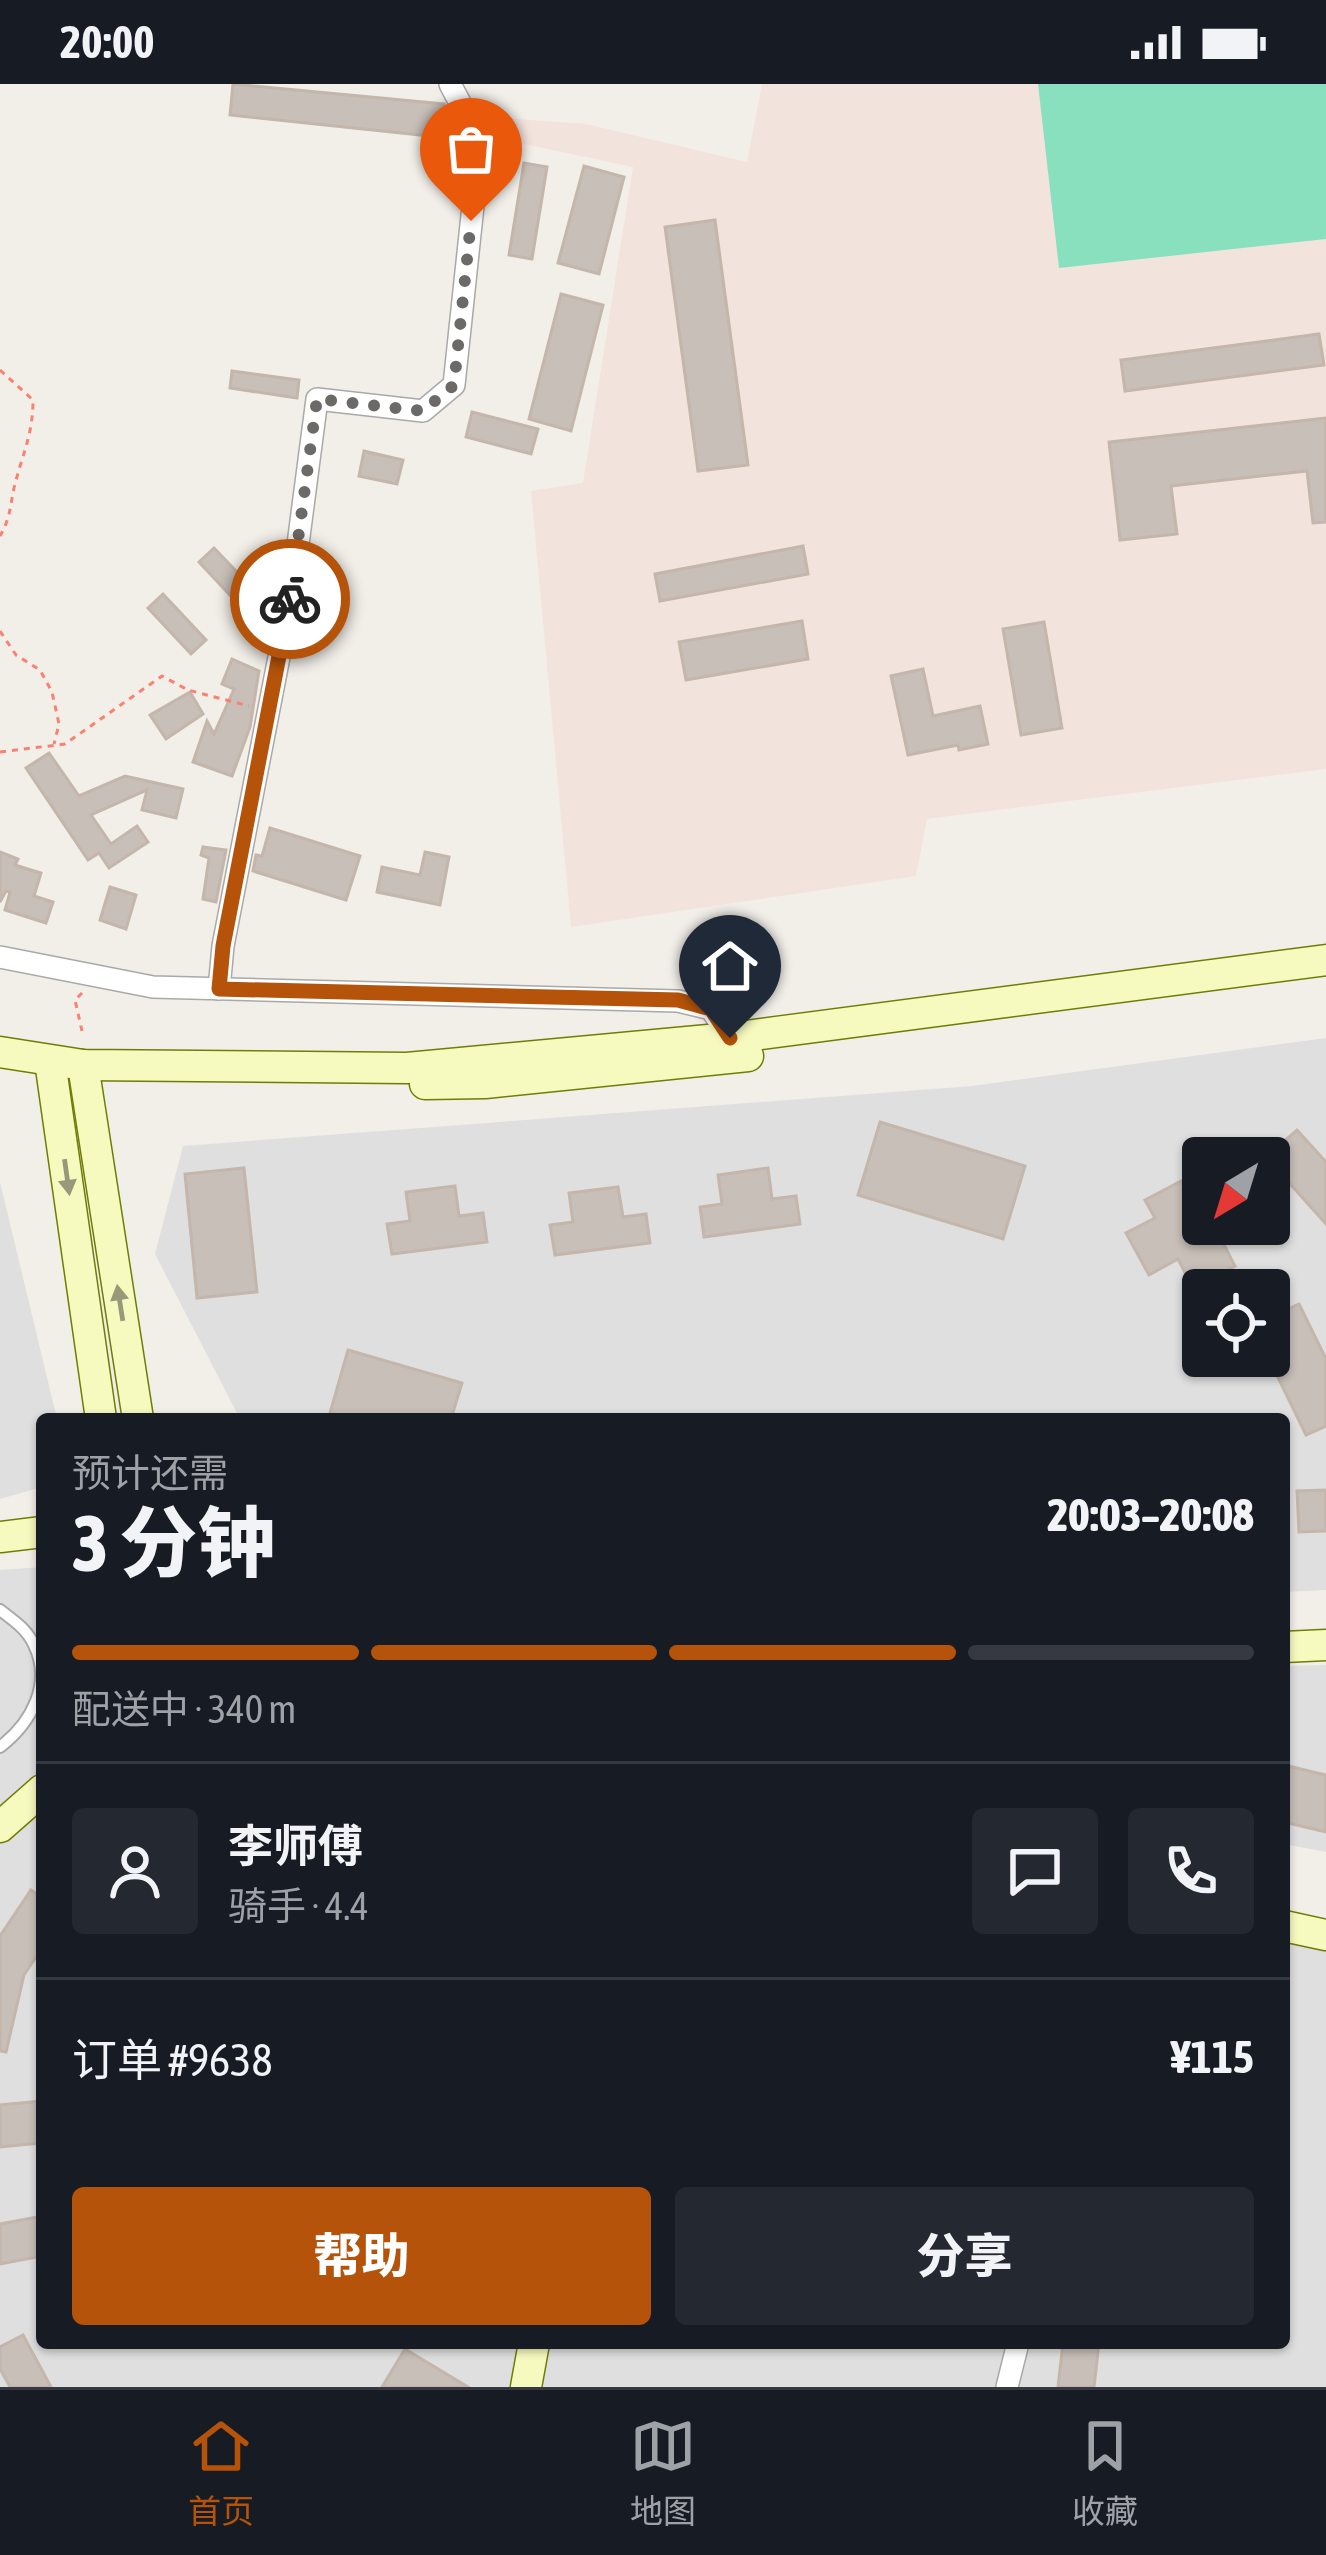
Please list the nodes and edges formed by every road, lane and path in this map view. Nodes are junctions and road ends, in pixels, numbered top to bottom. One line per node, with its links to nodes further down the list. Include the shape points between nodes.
1 (449, 84): 5 (street, via 479,140 454,385 423,411 317,399)
2 (0, 370): 3 (path, via 33,400 33,431)
3 (0, 536)
4 (0, 631): 6 (path, via 52,692 59,724)
5 (268, 712): 6 (path, via 162,676); 12 (street)
6 (53, 747): 7 (path)
7 (0, 752)
8 (0, 957): 10 (street)
9 (1326, 960): 14 (street)
10 (95, 978): 12 (street); 13 (path, via 75,1000)
11 (1326, 980): 18 (street, via 485,1083 262,1087)
12 (219, 989): 14 (street, via 678,1000 711,1009)
13 (82, 1031)
14 (730, 1038): 18 (street, via 407,1068)
15 (0, 1052): 17 (street)
16 (0, 1072): 17 (street)
17 (52, 1072): 18 (street); 19 (street, one-way to 19)
18 (85, 1074): 20 (street, one-way to 18)
19 (100, 1413)
20 (137, 1413)
21 (36, 1533): 22 (street)
22 (0, 1537)
23 (0, 1610): 25 (lane)
24 (1326, 1645): 26 (street)
25 (36, 1648)
26 (1290, 1648)
27 (36, 1701): 28 (lane, via 22,1730)
28 (0, 1747)
29 (36, 1795): 30 (street)
30 (0, 1827)
31 (1290, 1927): 32 (street)
32 (1326, 1935)
33 (533, 2349): 35 (street)
34 (1016, 2349): 36 (street)
35 (526, 2387)
36 (1007, 2387)

